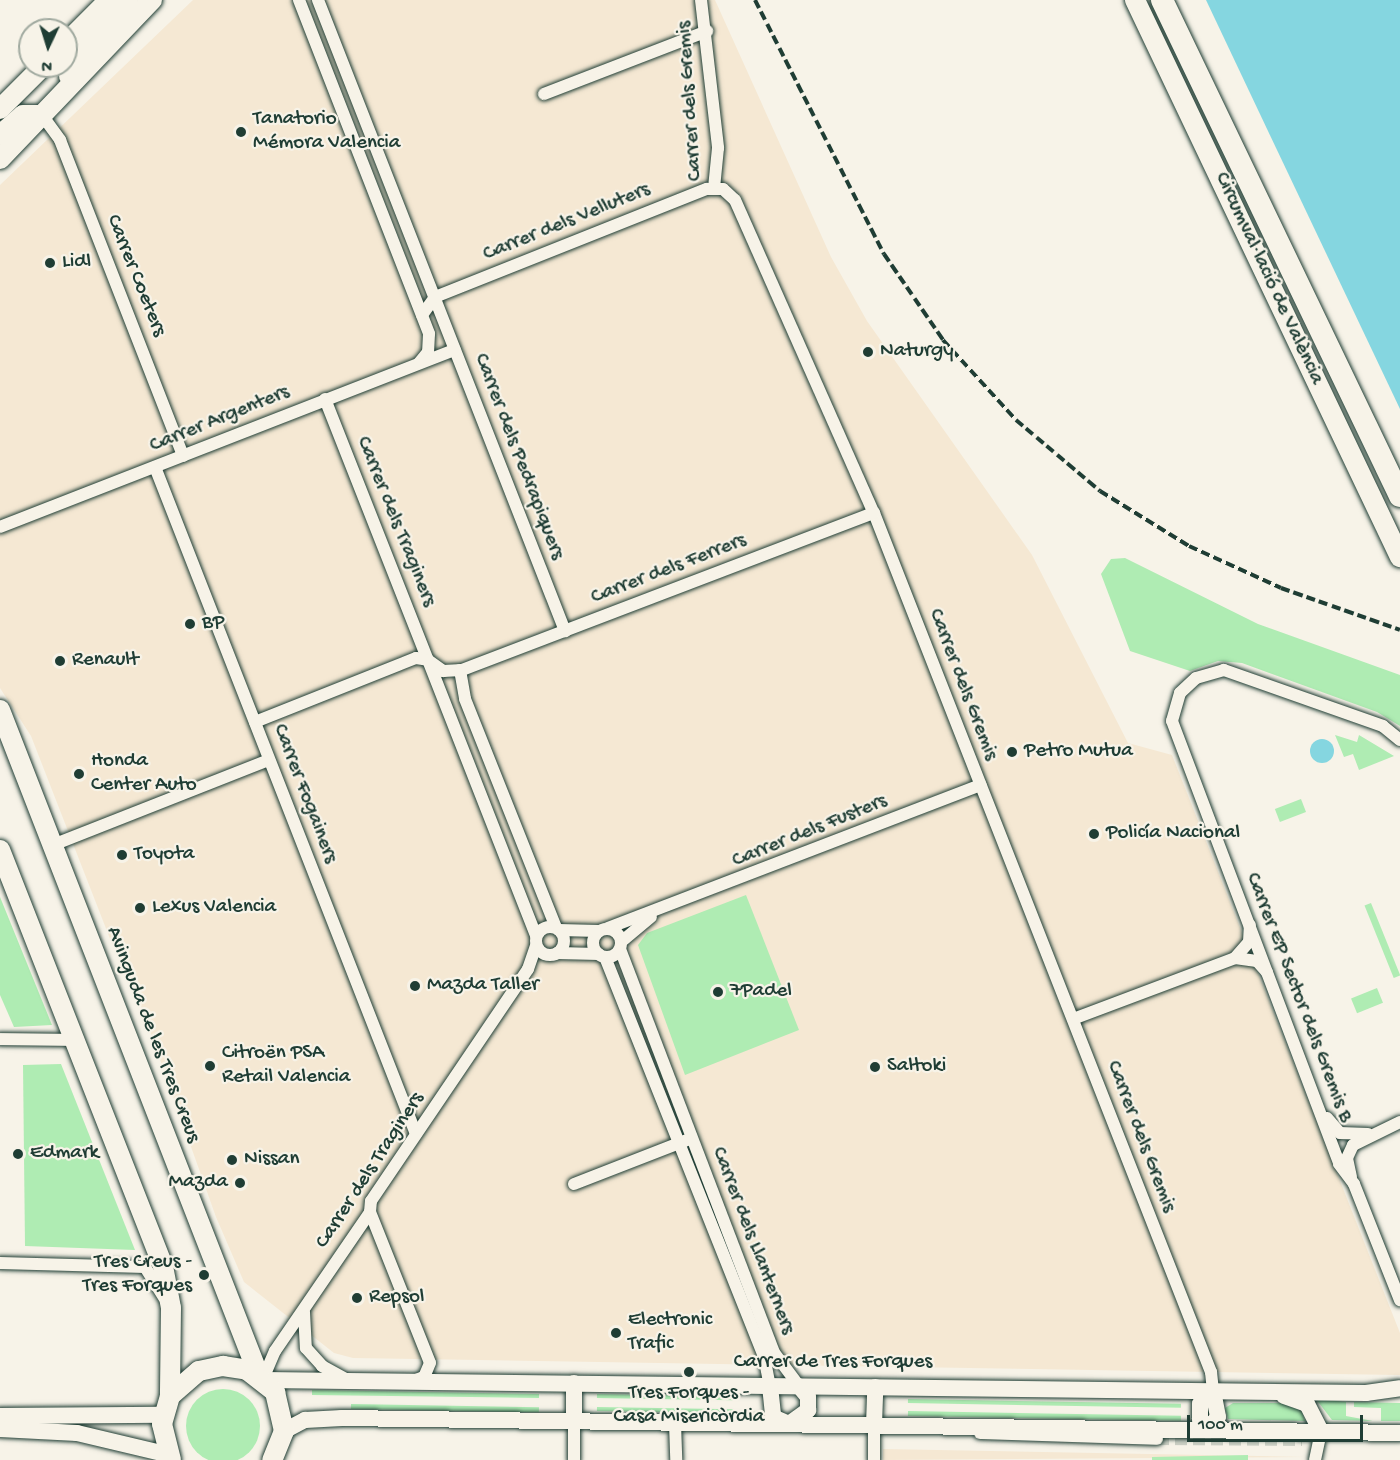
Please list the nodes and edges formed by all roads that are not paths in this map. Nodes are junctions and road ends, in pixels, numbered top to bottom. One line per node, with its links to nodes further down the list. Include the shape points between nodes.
1 (109, 0): 9 (main road)
2 (128, 0): 13 (main road, via 86,44)
3 (152, 0): 13 (main road)
4 (299, 0): 20 (street)
5 (318, 0): 19 (street, Carrer dels Pedrapiquers)
6 (701, 0): 10 (street, Carrer dels Gremis)
7 (1136, 0): 29 (main road, Circumval·lació de València)
8 (1162, 0): 26 (highway, Circumval·lació de València)
9 (78, 31)
10 (707, 31): 12 (street); 18 (street, Carrer dels Gremis, via 718,148)
11 (31, 78): 14 (main road)
12 (544, 94)
13 (58, 98): 15 (main road)
14 (0, 109)
15 (42, 116): 16 (main road, via 22,115); 17 (main road); 24 (street, Carrer Coeters, via 60,140)
16 (0, 135)
17 (0, 159)
18 (714, 188): 19 (street, Carrer dels Velluters); 27 (street, Carrer dels Gremis, via 735,200)
19 (435, 297): 20 (street); 21 (street, Carrer dels Pedrapiquers)
20 (422, 315): 22 (street, via 430,342)
21 (455, 350): 22 (street, Carrer Argenters); 30 (street, Carrer dels Pedrapiquers)
22 (419, 363): 23 (street, Carrer Argenters)
23 (325, 399): 24 (street, Carrer Argenters); 31 (street, Carrer dels Traginers)
24 (183, 456): 25 (street, Carrer Argenters)
25 (155, 467): 28 (street, Carrer Argenters); 34 (street, Carrer Fogainers)
26 (1400, 496)
27 (874, 513): 30 (street, Carrer dels Ferrers); 37 (street, Carrer dels Gremis)
28 (0, 527)
29 (1400, 557)
30 (565, 631): 32 (street, Carrer dels Ferrers)
31 (428, 660): 32 (street, via 443,671); 34 (street, via 416,658); 44 (street, Carrer dels Traginers)
32 (460, 670): 42 (street, via 465,699)
33 (0, 710): 38 (main road, Avinguda de les Tres Creus)
34 (255, 722): 36 (street, Carrer Fogainers)
35 (1400, 740): 41 (street, Carrer EP Sector dels Gremis B, via 1383,726 1224,670 1196,678 1180,693 1173,732)
36 (269, 760): 38 (street); 57 (street, Carrer Fogainers)
37 (980, 785): 40 (street, Carrer dels Fusters); 51 (street, Carrer dels Gremis)
38 (53, 845): 66 (main road, Avinguda de les Tres Creus)
39 (0, 850): 53 (main road)
40 (654, 915): 43 (street, Carrer dels Fusters); 45 (street, Carrer dels Fusters)
41 (1250, 923): 48 (street, via 1249,942); 49 (street, Carrer EP Sector dels Gremis B)
42 (557, 929): 43 (street, Carrer dels Fusters); 44 (street, via 544,928); 46 (street, via 564,942)
43 (603, 930): 45 (street); 47 (street, via 593,943)
44 (536, 941): 46 (street); 50 (street, Carrer dels Traginers)
45 (621, 945): 47 (street, Carrer dels Fusters); 58 (street, Carrer dels Llanterners)
46 (553, 954): 47 (street); 50 (street, Carrer dels Traginers)
47 (602, 955): 58 (street, Carrer dels Llanterners)
48 (1235, 958): 49 (street, via 1257,961); 51 (street)
49 (1272, 982): 54 (street, Carrer EP Sector dels Gremis B)
50 (516, 986): 57 (street, Carrer dels Traginers)
51 (1073, 1019): 74 (street, Carrer dels Gremis, via 1211,1372)
52 (0, 1039): 53 (street)
53 (73, 1040): 65 (main road, via 164,1266)
54 (1323, 1109): 56 (street, via 1340,1133); 60 (street, Carrer EP Sector dels Gremis B, via 1339,1164)
55 (1400, 1122): 56 (street)
56 (1374, 1133): 60 (street, via 1350,1150)
57 (416, 1134): 61 (street, Carrer dels Traginers, via 371,1201)
58 (686, 1141): 59 (street, Carrer dels Llanterners); 70 (street, Carrer dels Llanterners, via 766,1362); 71 (street, Carrer dels Llanterners, via 775,1354)
59 (573, 1184)
60 (1354, 1184): 63 (street, Carrer EP Sector dels Gremis B)
61 (370, 1212): 64 (street, Carrer dels Traginers); 68 (street, via 430,1363 424,1377)
62 (0, 1263): 65 (street, via 145,1267)
63 (1400, 1300)
64 (309, 1302): 66 (street, Carrer dels Traginers); 67 (street, via 301,1327 306,1348 333,1374)
65 (171, 1308): 76 (main road)
66 (262, 1379): 67 (main road, Carrer de Tres Forques); 76 (main road, via 236,1366 210,1368 182,1382); 86 (main road, Avinguda de les Tres Creus, via 279,1401)
67 (361, 1382): 68 (main road, Carrer de Tres Forques)
68 (411, 1382): 69 (main road, Carrer de Tres Forques)
69 (574, 1383): 70 (main road, Carrer de Tres Forques); 79 (main road)
70 (770, 1386): 71 (main road, Carrer de Tres Forques); 81 (main road, via 773,1417)
71 (799, 1386): 73 (main road, Carrer de Tres Forques); 81 (main road, via 808,1397 808,1410)
72 (1395, 1386): 75 (main road, Carrer de Tres Forques, via 1366,1393)
73 (874, 1387): 74 (main road, Carrer de Tres Forques); 82 (main road)
74 (1213, 1390): 75 (main road, Carrer de Tres Forques); 84 (main road, via 1218,1417)
75 (1267, 1391): 87 (main road, via 1307,1404)
76 (170, 1396): 77 (main road)
77 (163, 1415): 78 (main road); 90 (main road)
78 (0, 1416)
79 (574, 1422): 80 (main road); 86 (main road, via 342,1418 305,1420); 92 (street)
80 (675, 1423): 81 (main road); 93 (street)
81 (789, 1424): 82 (main road)
82 (874, 1425): 83 (main road); 94 (street)
83 (925, 1425): 84 (main road); 89 (street, via 1011,1437)
84 (1209, 1428): 87 (main road)
85 (0, 1429): 90 (main road, via 76,1433)
86 (284, 1431): 91 (main road)
87 (1321, 1431): 88 (main road); 95 (street)
88 (1400, 1433)
89 (1156, 1439)
90 (168, 1457)
91 (275, 1458)
92 (574, 1460)
93 (676, 1460)
94 (874, 1460)
95 (1315, 1460)

